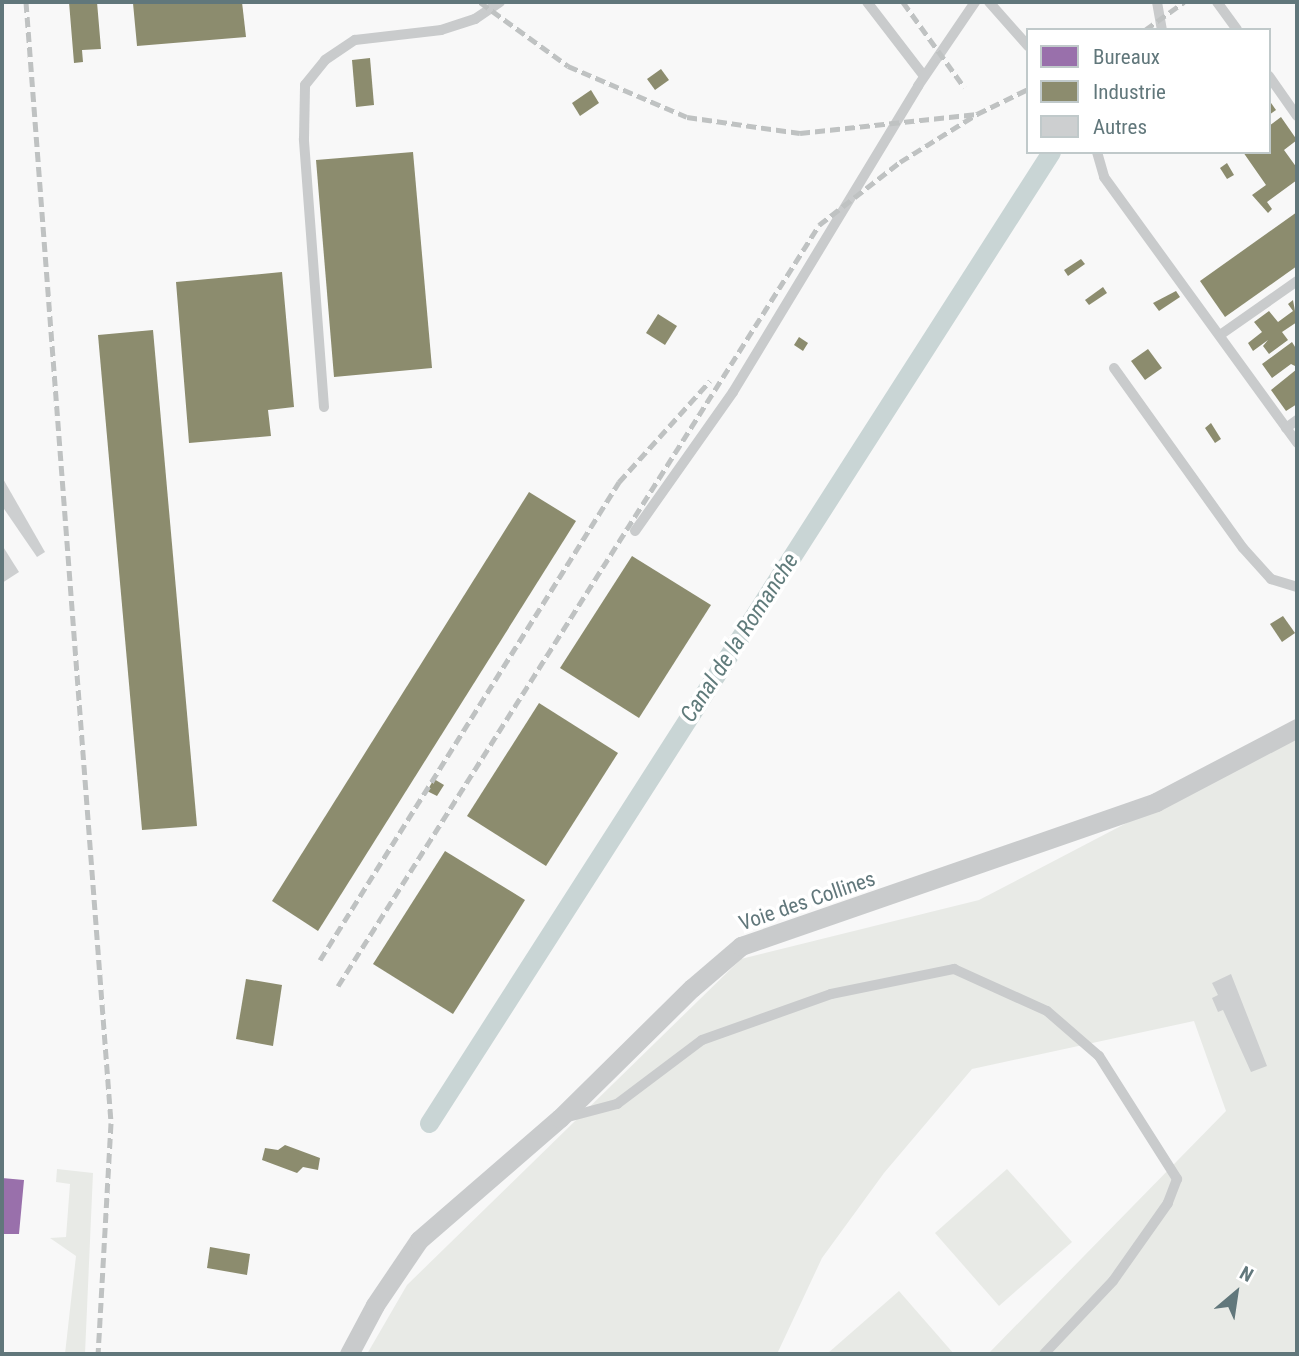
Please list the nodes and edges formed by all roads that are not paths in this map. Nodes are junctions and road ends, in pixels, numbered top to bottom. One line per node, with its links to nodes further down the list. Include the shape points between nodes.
1 (500, 2): 17 (lane, via 475,19 441,30 355,40 325,60 305,85 304,139)
2 (867, 2): 10 (lane)
3 (975, 2): 10 (lane)
4 (989, 2): 9 (lane)
5 (1157, 2): 7 (lane)
6 (1217, 2): 8 (lane)
7 (1163, 28)
8 (1236, 28)
9 (1026, 44)
10 (924, 76): 21 (lane, via 733,392)
11 (1271, 79): 12 (lane)
12 (1297, 116)
13 (1098, 154): 15 (lane, via 1104,177)
14 (1297, 281): 15 (lane)
15 (1220, 335): 19 (lane)
16 (1114, 368): 22 (lane, via 1243,548 1272,579)
17 (324, 407)
18 (1297, 421): 19 (lane)
19 (1286, 428): 20 (lane)
20 (1297, 443)
21 (635, 531)
22 (1297, 587)
23 (1297, 729): 24 (street, Voie des Collines, via 1156,802 741,946)
24 (560, 1118): 25 (street, Voie des Collines, via 419,1240 375,1304); 26 (lane, via 617,1104 702,1040 831,994 954,969 1047,1011 1099,1056 1177,1179 1168,1203 1113,1280)
25 (349, 1354)
26 (1044, 1354)

